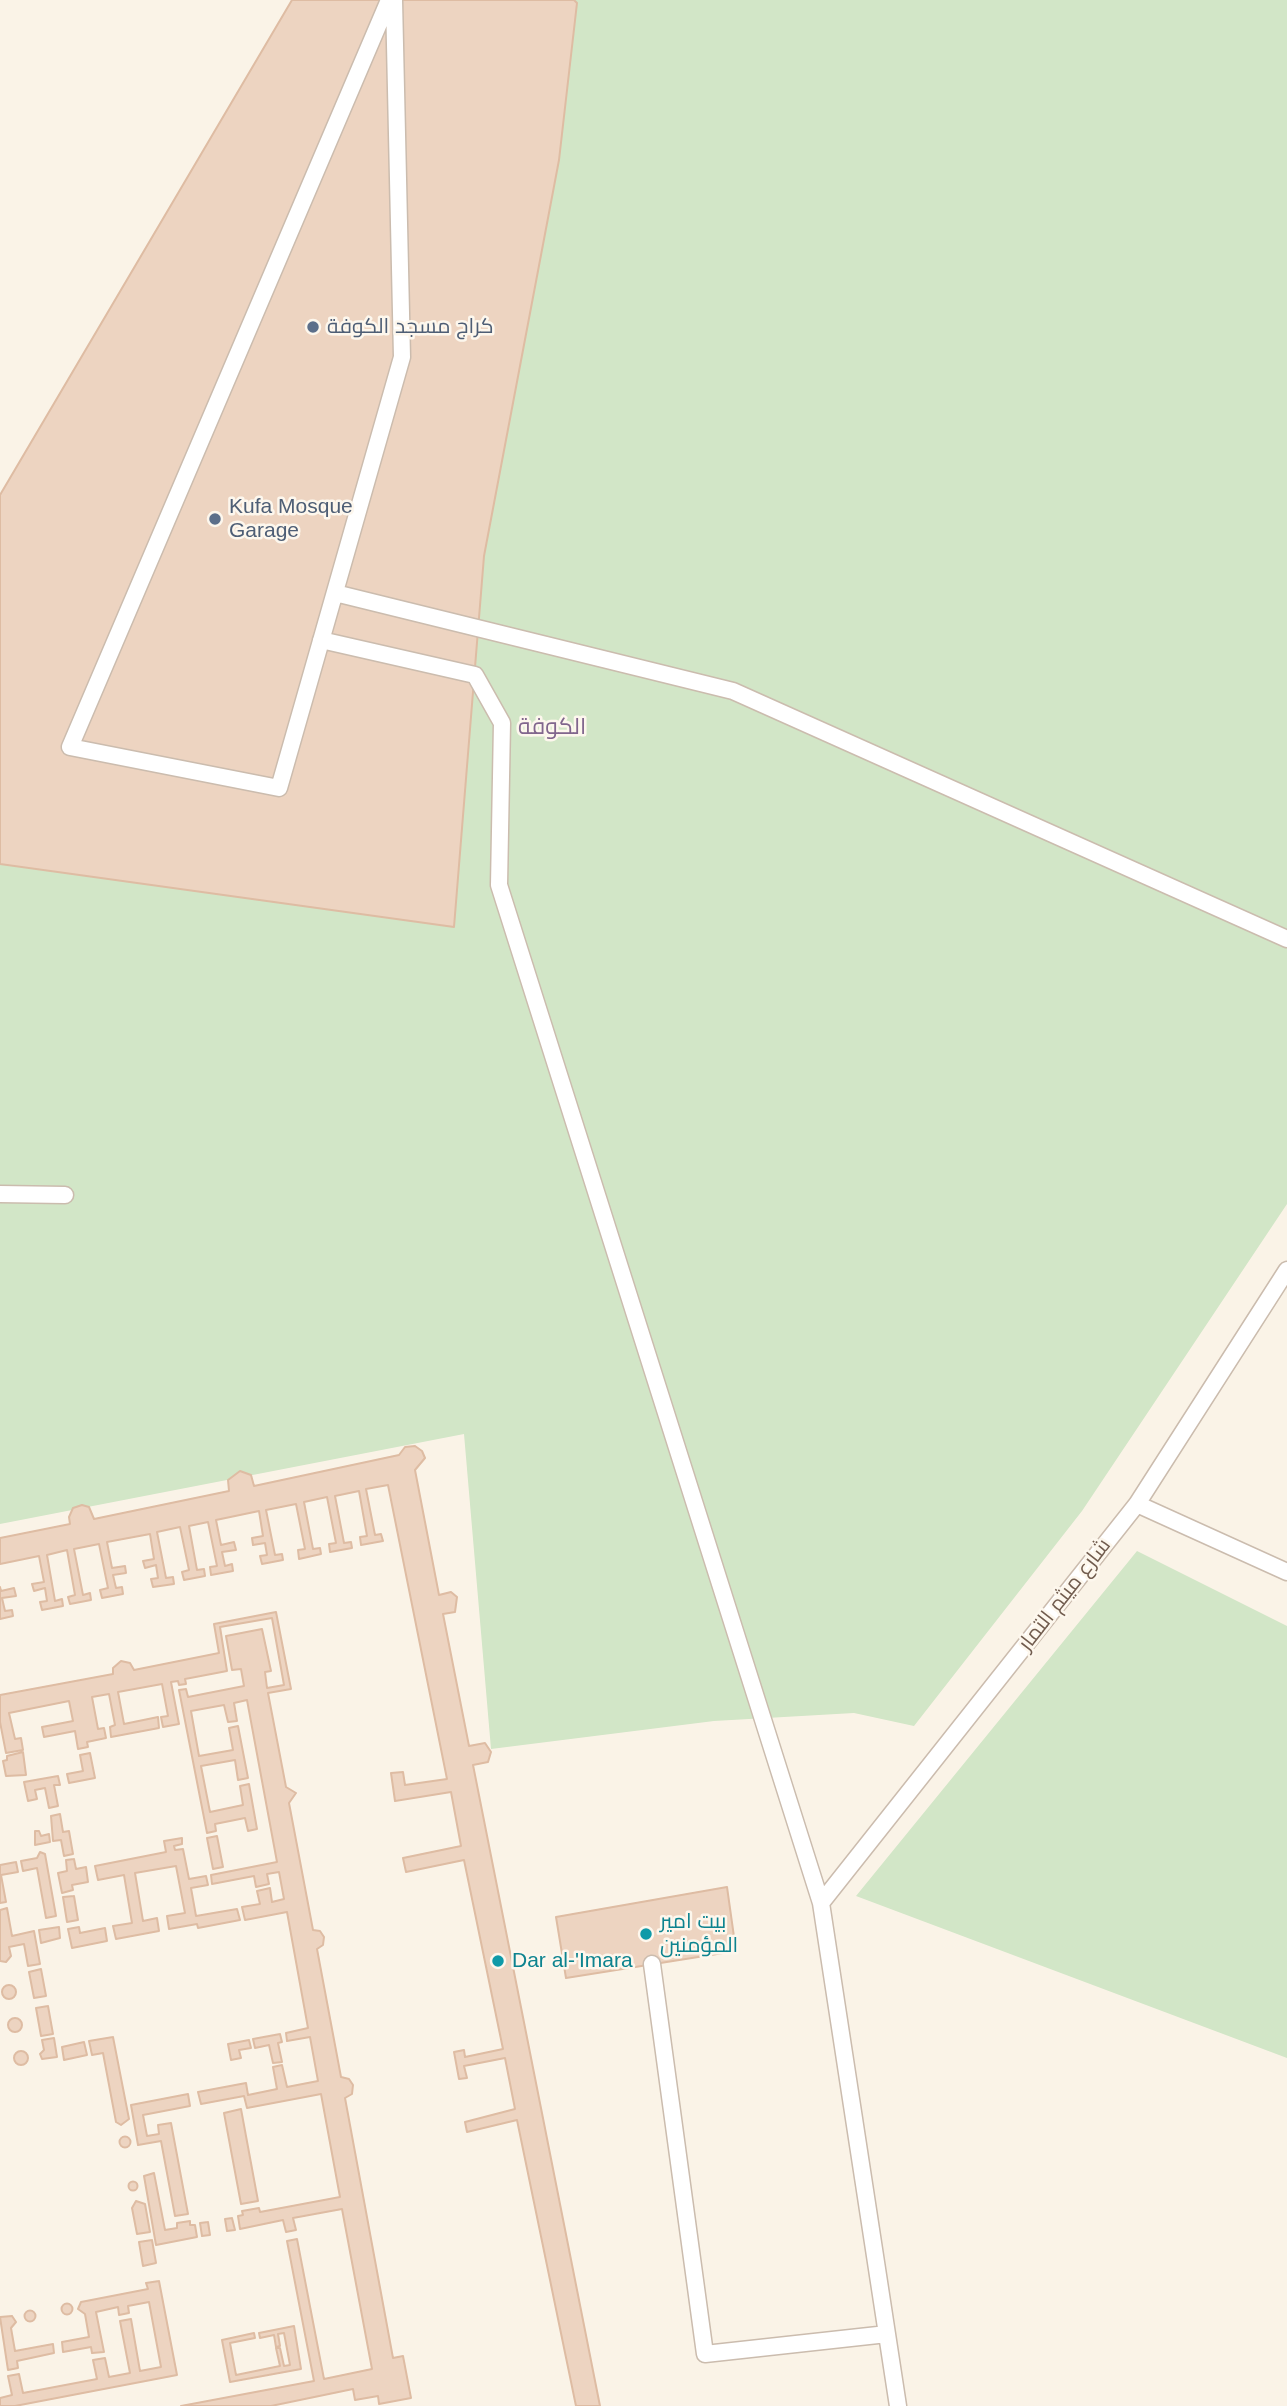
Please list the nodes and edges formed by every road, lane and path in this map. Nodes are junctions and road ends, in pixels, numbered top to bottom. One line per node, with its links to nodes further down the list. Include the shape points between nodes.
1 (389, 0): 4 (lane, via 70,747 279,788)
2 (394, 0): 3 (lane, via 402,357)
3 (335, 593): 4 (lane); 5 (lane, via 733,691)
4 (321, 640): 11 (lane, via 475,675 502,723 499,885)
5 (1287, 939)
6 (0, 1194): 7 (lane)
7 (65, 1195)
8 (1287, 1270): 9 (lane, شارع ميثم التمار)
9 (1137, 1504): 10 (lane); 11 (lane, شارع ميثم التمار)
10 (1287, 1572)
11 (821, 1903): 13 (lane)
12 (652, 1964): 13 (lane, via 705,2354)
13 (887, 2334): 14 (lane)
14 (898, 2406)

